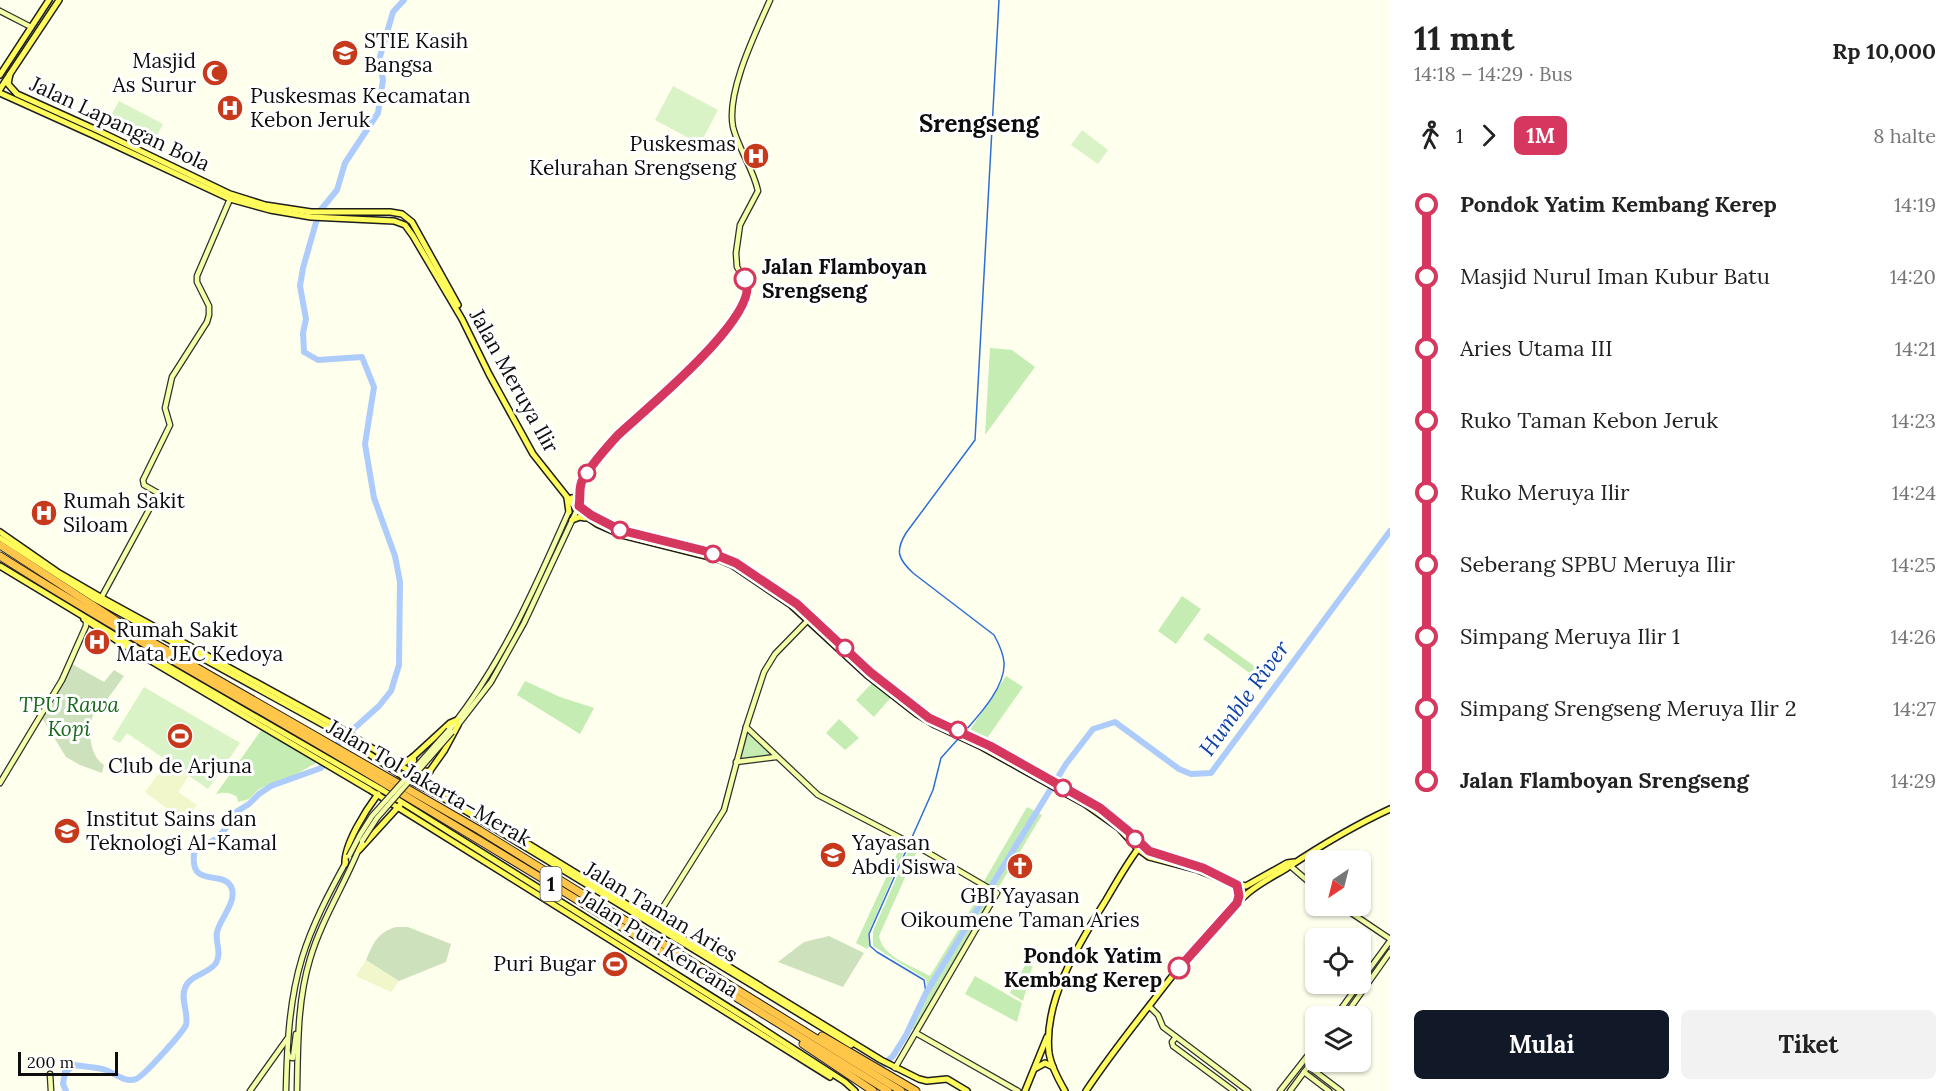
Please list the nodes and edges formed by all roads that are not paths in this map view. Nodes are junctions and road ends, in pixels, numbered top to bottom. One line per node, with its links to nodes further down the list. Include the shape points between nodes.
1 (49, 0): 5 (main road)
2 (58, 0): 6 (main road)
3 (770, 0): 16 (street, via 738,82 733,117 758,191 738,234 736,264 747,283 740,310 697,363 617,436 584,477)
4 (0, 11): 5 (street)
5 (31, 27): 7 (main road)
6 (10, 74): 8 (main road); 9 (main road, Jalan Lapangan Bola, via 8,84 17,94)
7 (0, 75)
8 (0, 93): 9 (main road, Jalan Lapangan Bola)
9 (149, 158): 10 (main road, Jalan Lapangan Bola)
10 (230, 197): 12 (main road, Jalan Meruya Ilir, via 280,210); 26 (street, via 198,276 197,282 209,306 208,320 174,370 165,408 170,425 143,480 144,485 158,493)
11 (360, 212): 12 (main road, Jalan Meruya Ilir); 13 (main road); 14 (main road, Jalan Meruya Ilir, via 390,212 410,219)
12 (327, 216): 13 (main road, Jalan Meruya Ilir)
13 (362, 220): 14 (main road, Jalan Meruya Ilir, via 394,221 408,228)
14 (454, 303): 15 (main road, Jalan Meruya Ilir, via 517,427); 16 (main road, Jalan Meruya Ilir, via 525,436)
15 (566, 497): 16 (main road, Jalan Meruya Ilir); 17 (main road)
16 (576, 505): 17 (street); 18 (main road, Jalan Meruya Ilir); 19 (street); 28 (main road, Jalan Meruya Ilir, via 620,530 727,558 781,592)
17 (569, 512): 23 (street)
18 (589, 519): 19 (main road); 28 (main road, Jalan Meruya Ilir, via 622,535 729,563)
19 (572, 520): 23 (street)
20 (0, 532): 26 (main road)
21 (0, 538): 26 (main road)
22 (0, 545): 36 (highway, Jalan Tol Jakarta–Merak / 1)
23 (556, 547): 30 (street, via 500,661)
24 (0, 555): 36 (highway, Jalan Tol Jakarta–Merak / 1)
25 (0, 566): 27 (main road)
26 (101, 600): 41 (main road)
27 (81, 615): 29 (main road); 36 (main road)
28 (810, 618): 31 (street, via 771,659); 33 (main road, Jalan Meruya Ilir, via 881,684 929,718)
29 (88, 623): 36 (main road); 44 (street, via 62,681)
30 (458, 722): 32 (street); 38 (main road, via 450,723); 42 (main road)
31 (746, 727): 37 (street); 40 (street)
32 (450, 731): 56 (street, bridge, via 373,823); 58 (street, bridge, via 372,816)
33 (965, 736): 35 (main road, Jalan Meruya Ilir); 45 (main road, Jalan Meruya Ilir)
34 (988, 738): 35 (main road)
35 (978, 740): 45 (main road, Jalan Meruya Ilir)
36 (320, 750): 39 (highway, Jalan Tol Jakarta–Merak / 1); 39 (main road)
37 (776, 757): 40 (street); 72 (street, via 818,795 995,891)
38 (413, 758): 41 (main road); 42 (main road, via 420,770)
39 (341, 761): 47 (main road, Jalan Puri Kencana); 48 (main road, Jalan Puri Kencana); 79 (highway, Jalan Tol Jakarta–Merak / 1); 79 (highway, Jalan Tol Jakarta–Merak / 1, via 479,830 772,1011 788,1015)
40 (736, 762): 64 (street, via 721,817)
41 (397, 768): 43 (main road, Jalan Taman Aries); 46 (main road, Jalan Taman Aries)
42 (430, 771): 43 (main road)
43 (424, 780): 46 (main road); 54 (main road, Jalan Taman Aries)
44 (0, 783)
45 (1052, 784): 55 (main road, Jalan Meruya Ilir, via 1104,816); 57 (main road, Jalan Meruya Ilir, via 1112,818 1142,847)
46 (419, 786): 54 (main road, Jalan Taman Aries)
47 (384, 791): 48 (main road); 49 (main road, Jalan Puri Kencana)
48 (377, 795): 50 (main road, Jalan Puri Kencana); 51 (main road)
49 (399, 801): 50 (main road); 86 (main road, Jalan Puri Kencana)
50 (398, 808): 53 (main road); 86 (main road, Jalan Puri Kencana)
51 (369, 809): 53 (main road, via 376,805 384,807); 58 (main road, via 346,854)
52 (1390, 809): 59 (main road)
53 (384, 823): 56 (main road)
54 (515, 839): 64 (main road, Jalan Taman Aries)
55 (1138, 849): 57 (main road, Jalan Meruya Ilir); 70 (main road, via 1074,954 1057,994)
56 (359, 850): 71 (street, via 314,947 303,986)
57 (1164, 859): 61 (main road, Jalan Meruya Ilir, via 1203,868)
58 (345, 864): 74 (street, via 302,959)
59 (1290, 864): 60 (street); 61 (main road, via 1250,884); 62 (main road)
60 (1305, 878)
61 (1237, 885): 62 (main road)
62 (1237, 903): 68 (main road)
63 (1355, 916): 65 (street)
64 (653, 923): 78 (main road, Jalan Taman Aries)
65 (1390, 940): 67 (street)
66 (1390, 952): 69 (street)
67 (1371, 967)
68 (1149, 1006): 73 (street, via 1159,1015 1161,1026); 99 (main road)
69 (1352, 1006)
70 (1050, 1031): 77 (main road); 80 (main road)
71 (298, 1032): 75 (street, via 292,1059); 90 (street)
72 (916, 1033): 78 (street); 96 (street)
73 (1176, 1037): 100 (street, via 1173,1046); 101 (street)
74 (287, 1038): 75 (street); 88 (street)
75 (287, 1051): 89 (street)
76 (1305, 1059): 102 (street)
77 (1053, 1066): 80 (main road, via 1043,1063); 98 (main road)
78 (893, 1067): 95 (main road, Jalan Taman Aries, via 927,1081 947,1079)
79 (858, 1069): 84 (highway, via 886,1074); 85 (highway); 85 (highway, Jalan Tol Jakarta–Merak / 1)
80 (1035, 1070): 97 (main road)
81 (1304, 1072): 103 (street); 104 (street)
82 (1316, 1072): 105 (street)
83 (50, 1074): 87 (street)
84 (901, 1082): 93 (highway); 94 (highway)
85 (873, 1084): 91 (highway, Jalan Tol Jakarta–Merak / 1); 92 (highway, Jalan Tol Jakarta–Merak / 1)
86 (851, 1088)
87 (51, 1091)
88 (250, 1091)
89 (286, 1091)
90 (297, 1091)
91 (888, 1091)
92 (901, 1091)
93 (916, 1091)
94 (923, 1091)
95 (968, 1091)
96 (1018, 1091)
97 (1025, 1091)
98 (1065, 1091)
99 (1086, 1091)
100 (1234, 1091)
101 (1248, 1091)
102 (1280, 1091)
103 (1290, 1091)
104 (1329, 1091)
105 (1341, 1091)

